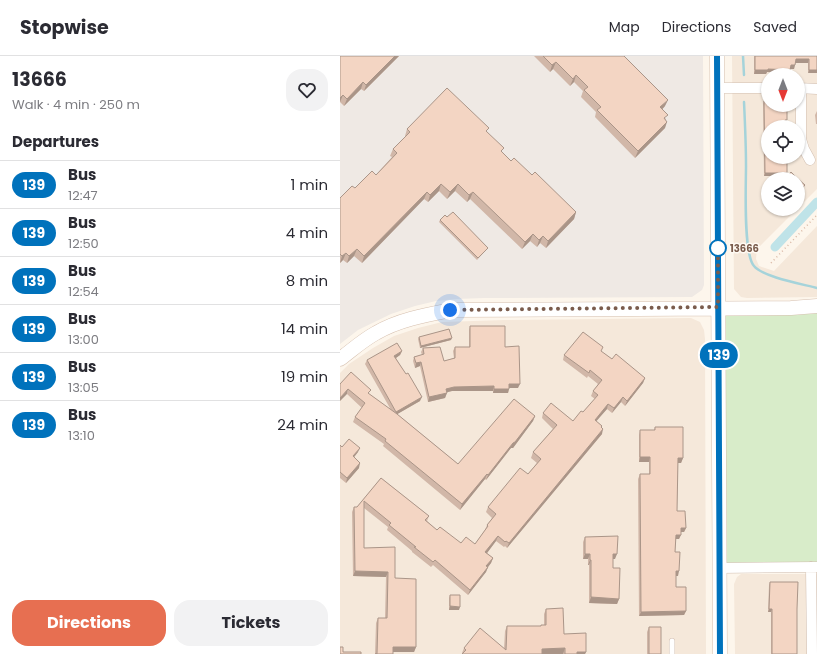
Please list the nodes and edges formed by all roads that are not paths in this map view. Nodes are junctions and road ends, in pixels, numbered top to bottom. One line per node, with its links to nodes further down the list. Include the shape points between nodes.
1 (717, 56): 2 (main road)
2 (717, 88): 3 (street); 9 (main road)
3 (761, 88)
4 (805, 88): 5 (street)
5 (817, 89)
6 (800, 112): 7 (street, via 801,139)
7 (810, 160)
8 (817, 306): 9 (main road)
9 (718, 307): 10 (main road, via 450,310 420,316 377,332); 12 (main road)
10 (340, 359)
11 (814, 567): 12 (street); 16 (street)
12 (719, 568): 15 (main road)
13 (672, 641): 14 (lane)
14 (672, 654)
15 (720, 654)
16 (812, 654)

